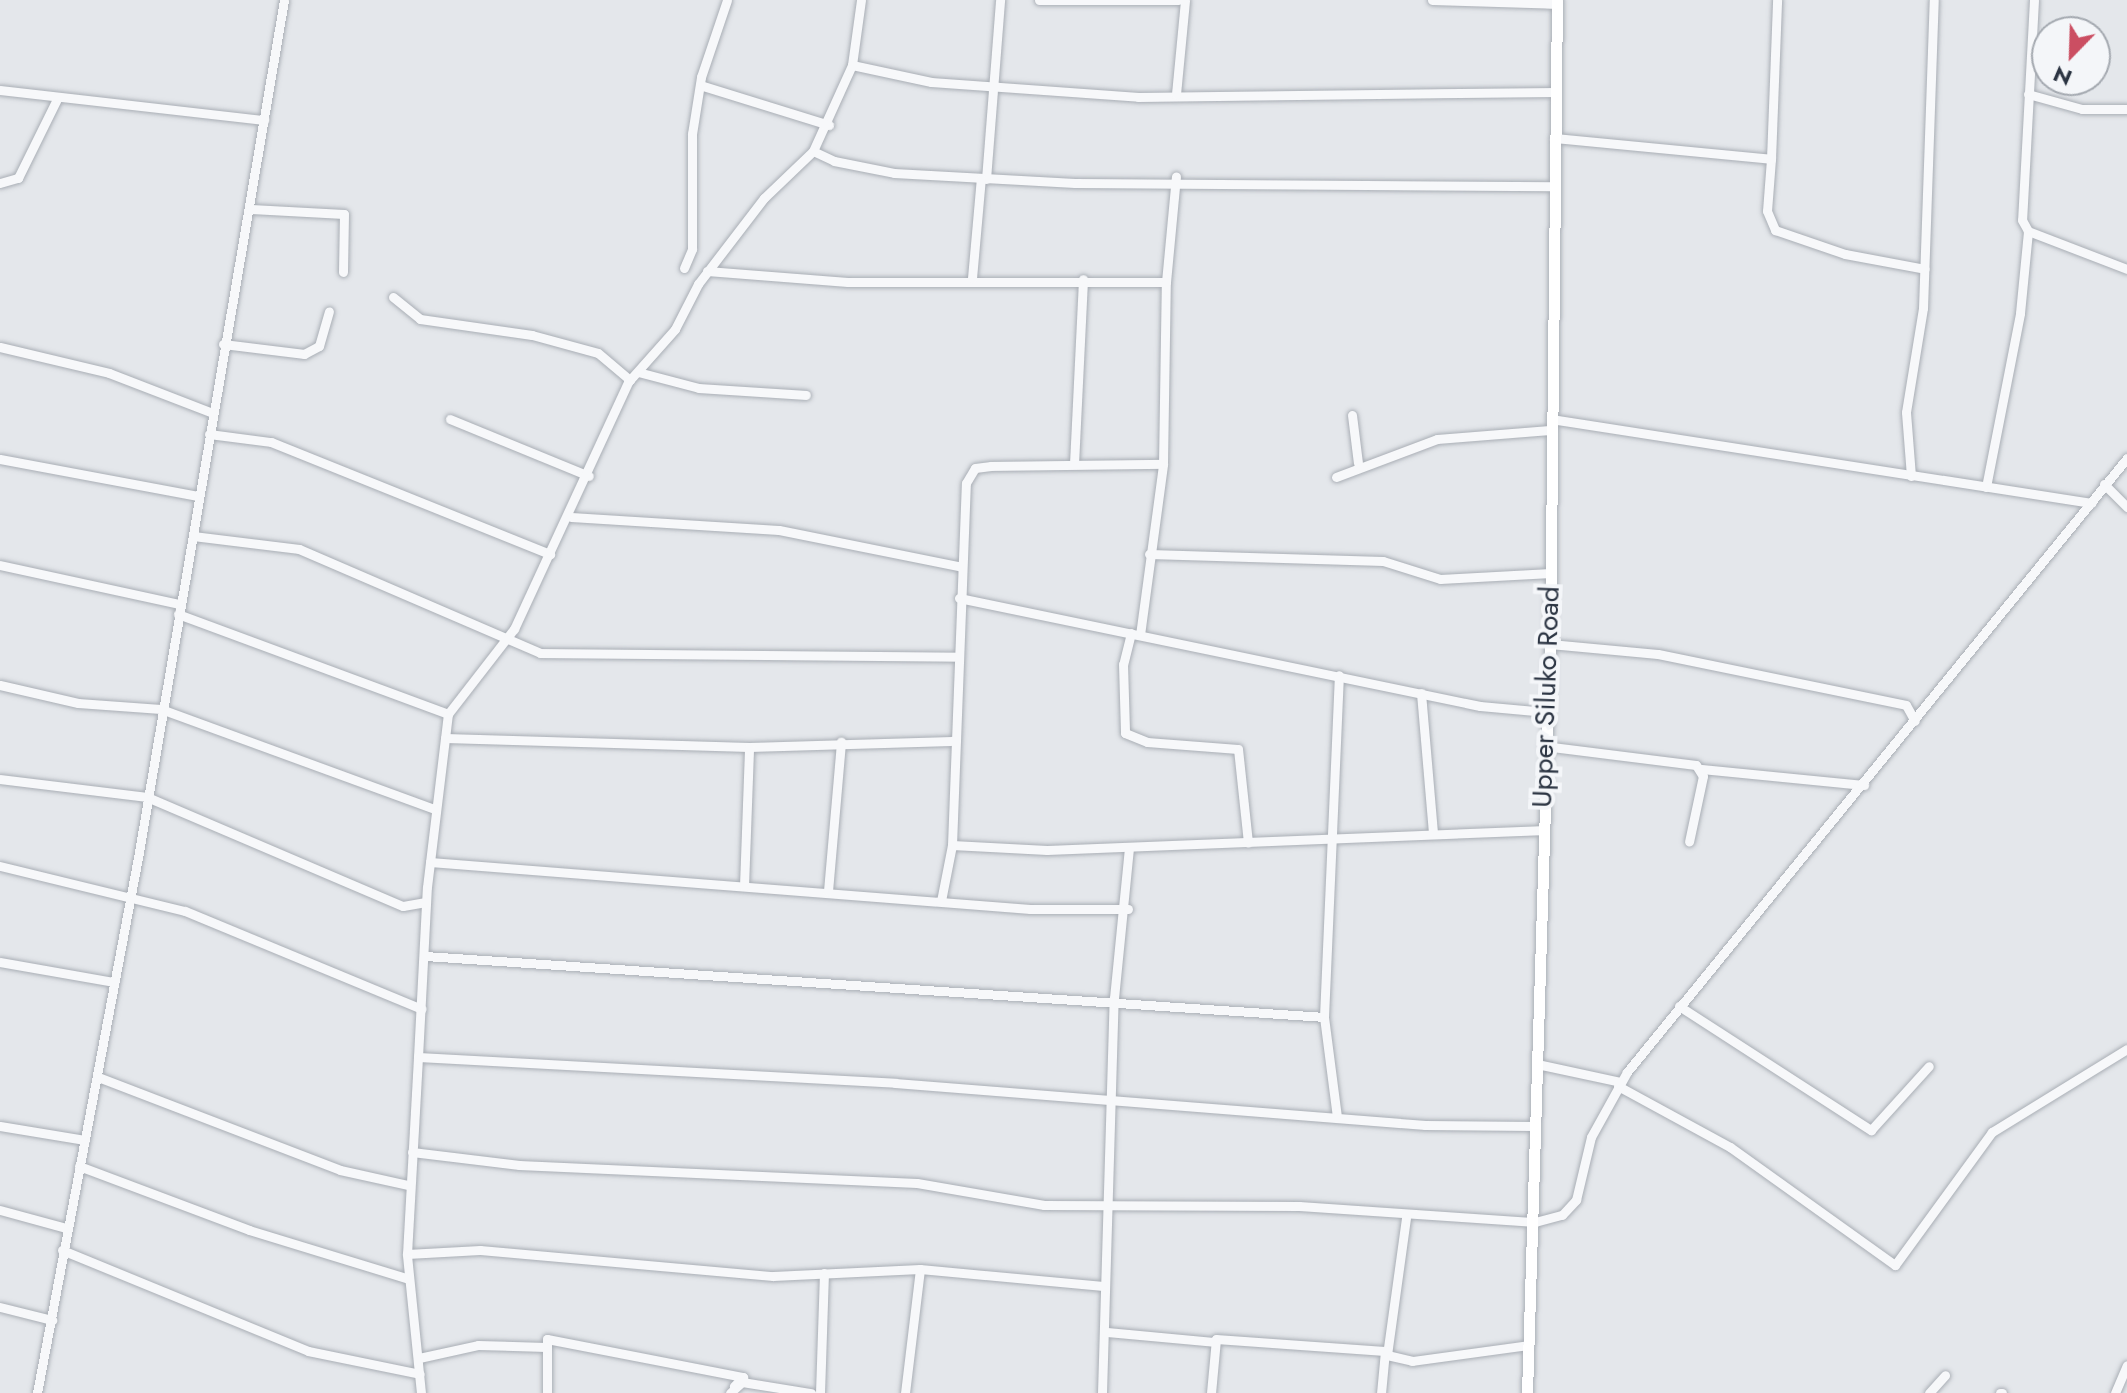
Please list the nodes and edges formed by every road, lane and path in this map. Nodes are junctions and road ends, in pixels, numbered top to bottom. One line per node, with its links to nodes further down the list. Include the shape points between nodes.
1 (284, 0): 22 (street)
2 (727, 0): 33 (street, via 701,77 692,134 692,249)
3 (861, 0): 13 (street)
4 (1000, 0): 15 (street)
5 (1039, 0): 6 (street)
6 (1178, 0)
7 (1185, 0): 18 (street)
8 (1432, 0): 12 (street)
9 (1777, 0): 26 (street)
10 (1934, 0): 34 (street)
11 (2034, 0): 19 (street)
12 (1557, 2): 17 (main road, Upper Siluko Road)
13 (852, 65): 15 (street); 23 (street)
14 (703, 86): 23 (street)
15 (991, 87): 18 (street); 27 (street)
16 (0, 90): 20 (street)
17 (1556, 92): 18 (street); 24 (main road, Upper Siluko Road)
18 (1176, 94)
19 (2028, 94): 21 (street, via 2082,109); 32 (street, via 2022,220)
20 (57, 99): 22 (street); 29 (street, via 18,178)
21 (2127, 109)
22 (264, 120): 31 (street)
23 (829, 125): 25 (street)
24 (1554, 138): 26 (street); 30 (main road, Upper Siluko Road)
25 (813, 151): 27 (street, via 894,173); 36 (street)
26 (1771, 159): 34 (street, via 1767,211 1775,230 1845,254)
27 (984, 179): 28 (street); 38 (street)
28 (1174, 180): 30 (street); 40 (street)
29 (0, 183)
30 (1554, 186): 49 (main road, Upper Siluko Road)
31 (251, 209): 37 (street, via 344,214); 43 (street)
32 (2028, 231): 35 (street); 59 (street, via 2020,313)
33 (684, 268)
34 (1925, 269): 56 (street, via 1906,412)
35 (2127, 269)
36 (707, 271): 38 (street, via 848,282); 45 (street, via 675,329)
37 (343, 272)
38 (972, 278): 39 (street)
39 (1083, 279): 40 (street); 53 (street)
40 (1166, 282): 54 (street)
41 (393, 297): 45 (street, via 400,310 420,319 532,335 598,353)
42 (329, 311): 43 (street, via 319,346 304,354)
43 (223, 344): 47 (street)
44 (0, 347): 47 (street, via 109,373)
45 (634, 376): 46 (street, via 699,388); 55 (street)
46 (806, 395)
47 (210, 412): 50 (street)
48 (450, 419): 55 (street)
49 (1551, 425): 56 (street); 57 (street, via 1437,439 1358,459); 69 (main road, Upper Siluko Road)
50 (209, 434): 60 (street); 65 (street, via 271,442)
51 (2127, 458): 58 (street)
52 (0, 459): 60 (street)
53 (1074, 464): 54 (street); 68 (street, via 975,468 966,483)
54 (1163, 464): 66 (street)
55 (589, 476): 63 (street)
56 (1911, 476): 59 (street)
57 (1336, 477)
58 (2104, 484): 61 (street); 62 (street)
59 (1986, 487): 61 (street)
60 (197, 496): 64 (street)
61 (2092, 503): 82 (street)
62 (2127, 507)
63 (571, 517): 65 (street); 68 (street, via 779,530)
64 (193, 536): 71 (street); 73 (street, via 299,549)
65 (550, 554): 73 (street)
66 (1149, 554): 69 (street, via 1383,561 1440,579); 72 (street)
67 (0, 565): 71 (street)
68 (958, 566): 70 (street)
69 (1551, 573): 74 (main road, Upper Siluko Road)
70 (959, 598): 72 (street); 75 (street)
71 (178, 609): 79 (street); 81 (street)
72 (1135, 634): 76 (street); 96 (street, via 1123,664 1125,733 1147,742 1238,749)
73 (507, 642): 75 (street, via 549,653); 81 (street)
74 (1550, 644): 80 (main road, Upper Siluko Road); 82 (street, via 1658,654 1906,705)
75 (959, 657): 84 (street)
76 (1339, 675): 78 (street); 95 (street)
77 (0, 685): 79 (street, via 78,703)
78 (1421, 693): 80 (street); 94 (street)
79 (161, 709): 91 (street); 92 (street)
80 (1546, 712): 86 (main road, Upper Siluko Road)
81 (448, 714): 83 (street)
82 (1915, 721): 90 (street)
83 (445, 738): 87 (street); 92 (street)
84 (956, 741): 85 (street); 98 (street)
85 (841, 742): 87 (street); 103 (street)
86 (1544, 746): 88 (street); 93 (main road, Upper Siluko Road)
87 (749, 747): 102 (street)
88 (1701, 769): 90 (street, via 1843,788); 97 (street)
89 (0, 779): 91 (street)
90 (1864, 785): 112 (street)
91 (147, 797): 104 (street); 106 (street, via 403,906)
92 (435, 809): 100 (street)
93 (1540, 830): 94 (street); 117 (main road, Upper Siluko Road)
94 (1433, 833): 95 (street)
95 (1328, 841): 96 (street); 114 (street)
96 (1248, 842): 99 (street)
97 (1689, 842)
98 (952, 845): 99 (street); 105 (street)
99 (1129, 848): 107 (street)
100 (430, 862): 102 (street); 106 (street)
101 (0, 866): 104 (street)
102 (744, 886): 103 (street)
103 (828, 891): 105 (street)
104 (131, 895): 110 (street); 113 (street)
105 (941, 901): 107 (street)
106 (426, 902): 108 (street)
107 (1128, 909): 111 (street)
108 (425, 956): 111 (street); 113 (street)
109 (0, 962): 110 (street)
110 (114, 982): 119 (street)
111 (1114, 998): 114 (street); 121 (street)
112 (1679, 1006): 118 (street, via 1871,1130); 120 (street)
113 (422, 1009): 116 (street)
114 (1324, 1017): 122 (street)
115 (2127, 1049): 120 (street, via 1992,1132 1895,1265 1730,1147)
116 (418, 1057): 121 (street); 126 (street)
117 (1537, 1064): 120 (street); 124 (main road, Upper Siluko Road)
118 (1929, 1066)
119 (98, 1077): 125 (street); 128 (street, via 340,1170)
120 (1619, 1084): 132 (street, via 1591,1137 1576,1200 1562,1215)
121 (1114, 1102): 122 (street); 129 (street)
122 (1337, 1117): 124 (street)
123 (0, 1126): 125 (street)
124 (1534, 1126): 132 (main road, Upper Siluko Road)
125 (85, 1140): 127 (street)
126 (412, 1152): 128 (street); 129 (street, via 519,1165 917,1183 1044,1205)
127 (79, 1166): 133 (street); 138 (street, via 249,1230)
128 (408, 1185): 135 (street)
129 (1112, 1205): 131 (street, via 1299,1206); 139 (street)
130 (0, 1210): 133 (street)
131 (1406, 1218): 132 (street); 146 (street)
132 (1535, 1222): 144 (main road, Upper Siluko Road)
133 (66, 1228): 134 (street)
134 (62, 1250): 141 (street); 149 (street, via 308,1351)
135 (407, 1254): 137 (street, via 480,1250 741,1274); 138 (street)
136 (920, 1269): 137 (street); 139 (street); 157 (street)
137 (824, 1273): 156 (street)
138 (409, 1279): 147 (street)
139 (1103, 1286): 142 (street)
140 (0, 1307): 141 (street)
141 (52, 1320): 152 (street)
142 (1107, 1332): 143 (street); 158 (street)
143 (1214, 1342): 146 (street); 159 (street)
144 (1529, 1345): 146 (street, via 1412,1361); 161 (main road, Upper Siluko Road)
145 (546, 1347): 147 (street, via 478,1345); 151 (street, via 547,1339 596,1345 743,1377); 154 (street)
146 (1387, 1355): 160 (street)
147 (419, 1358): 149 (street)
148 (2127, 1365): 163 (street)
149 (420, 1374): 153 (street)
150 (1945, 1375): 162 (street)
151 (732, 1390): 155 (street)
152 (37, 1393)
153 (421, 1393)
154 (547, 1393)
155 (811, 1393)
156 (820, 1393)
157 (905, 1393)
158 (1102, 1393)
159 (1211, 1393)
160 (1381, 1393)
161 (1527, 1393)
162 (1929, 1393)
163 (2115, 1393)

